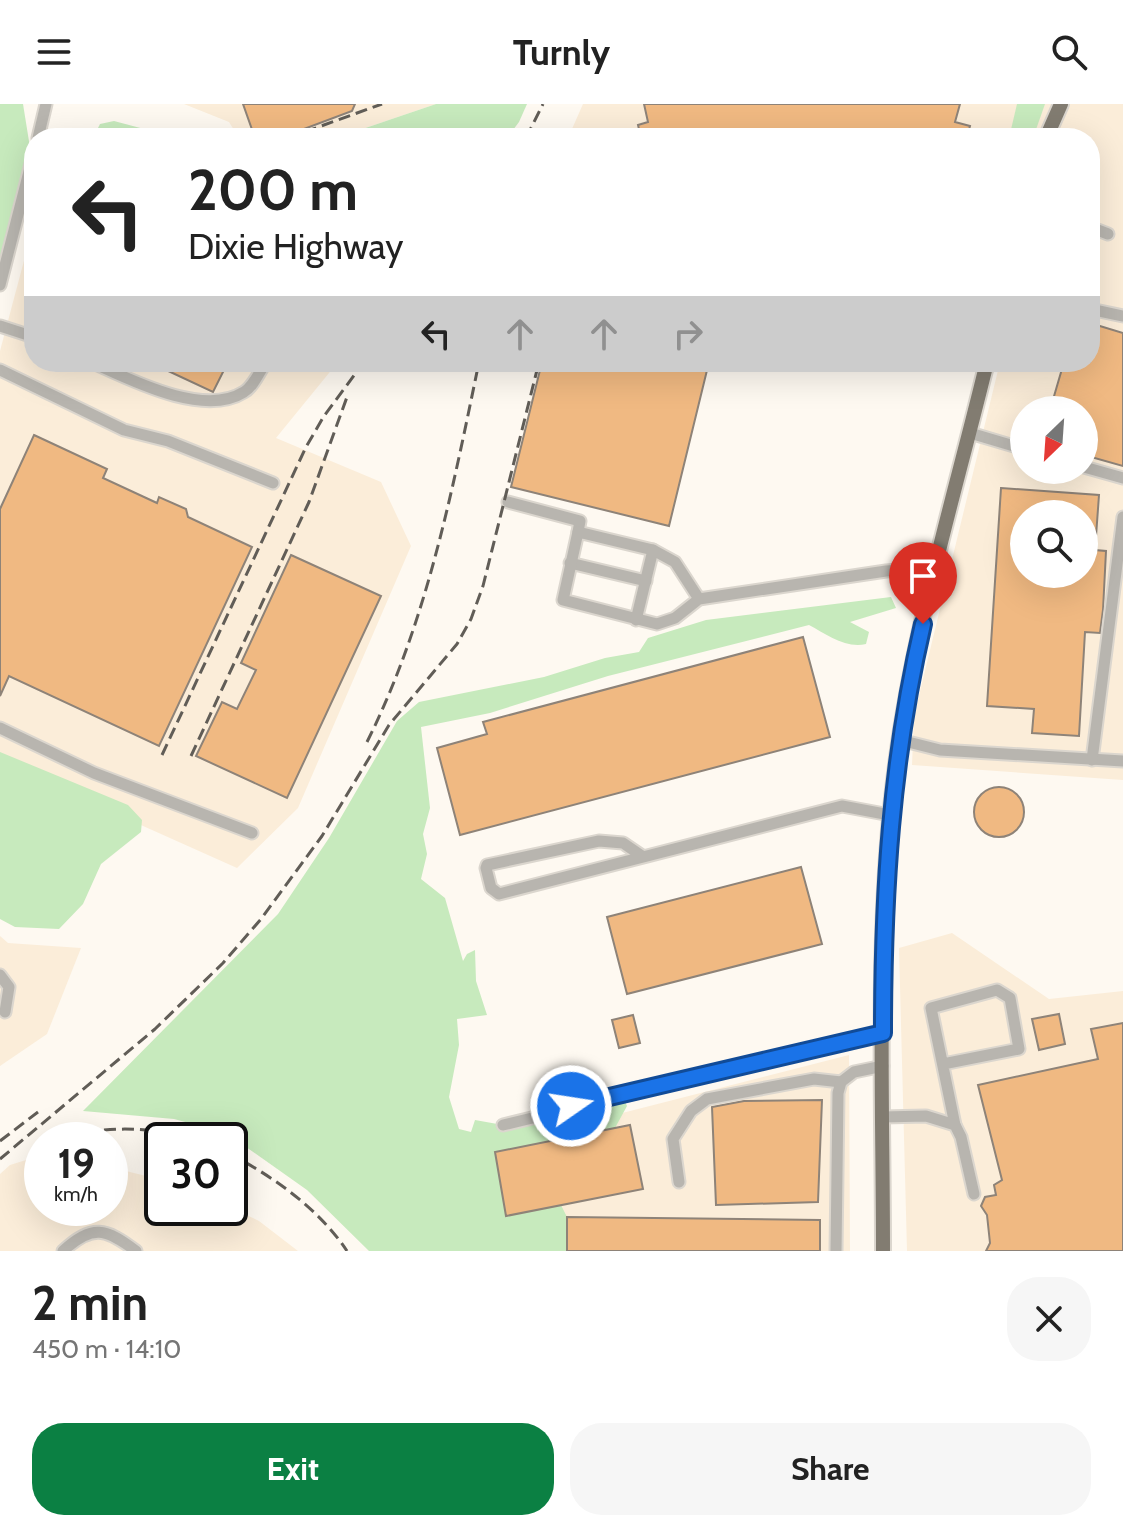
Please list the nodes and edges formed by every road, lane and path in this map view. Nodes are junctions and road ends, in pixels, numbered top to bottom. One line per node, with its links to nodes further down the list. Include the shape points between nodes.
1 (46, 104): 3 (street)
2 (1061, 104): 4 (main road)
3 (40, 128)
4 (1050, 128)
5 (24, 191): 8 (street)
6 (1100, 231): 7 (street)
7 (1108, 234)
8 (0, 285)
9 (1100, 311): 10 (street)
10 (1123, 316)
11 (0, 326): 12 (street)
12 (24, 334)
13 (0, 370): 21 (street, via 124,430 168,441)
14 (115, 372): 15 (street, via 179,398 219,400 245,392)
15 (259, 372)
16 (985, 372): 17 (main road)
17 (970, 433): 18 (street); 27 (main road)
18 (1010, 445)
19 (1098, 471): 20 (street)
20 (1123, 478)
21 (273, 483)
22 (508, 502): 24 (street, via 580,521)
23 (1123, 517): 33 (street)
24 (578, 532): 25 (street); 26 (street)
25 (653, 550): 28 (street); 29 (street, via 675,562)
26 (570, 563): 28 (street); 30 (street, via 563,600)
27 (935, 574): 29 (street, via 886,571); 32 (main road)
28 (646, 581): 30 (street)
29 (699, 599): 30 (street, via 675,618 657,624)
30 (636, 620)
31 (0, 728): 36 (street, via 94,773)
32 (900, 740): 33 (street, via 940,750); 35 (main road)
33 (1092, 760): 34 (street)
34 (1123, 761)
35 (890, 815): 37 (street, via 842,806); 40 (main road)
36 (252, 833)
37 (642, 856): 37 (street, via 499,894 491,888 486,868 599,841 623,843)
38 (0, 975): 39 (street, via 9,987)
39 (5, 1012)
40 (883, 1033): 42 (main road); 45 (street)
41 (943, 1064): 41 (street, via 931,1008 997,990 1010,998 1019,1049); 46 (street)
42 (883, 1066): 43 (street, via 854,1072); 44 (main road)
43 (841, 1082): 47 (street, via 814,1079 707,1099 691,1111 673,1139); 51 (street)
44 (883, 1117): 46 (street, via 926,1116); 52 (main road)
45 (503, 1125)
46 (955, 1125): 48 (street)
47 (679, 1182)
48 (974, 1194)
49 (63, 1251): 50 (street, via 85,1234 101,1230)
50 (136, 1251)
51 (836, 1251)
52 (883, 1251)

